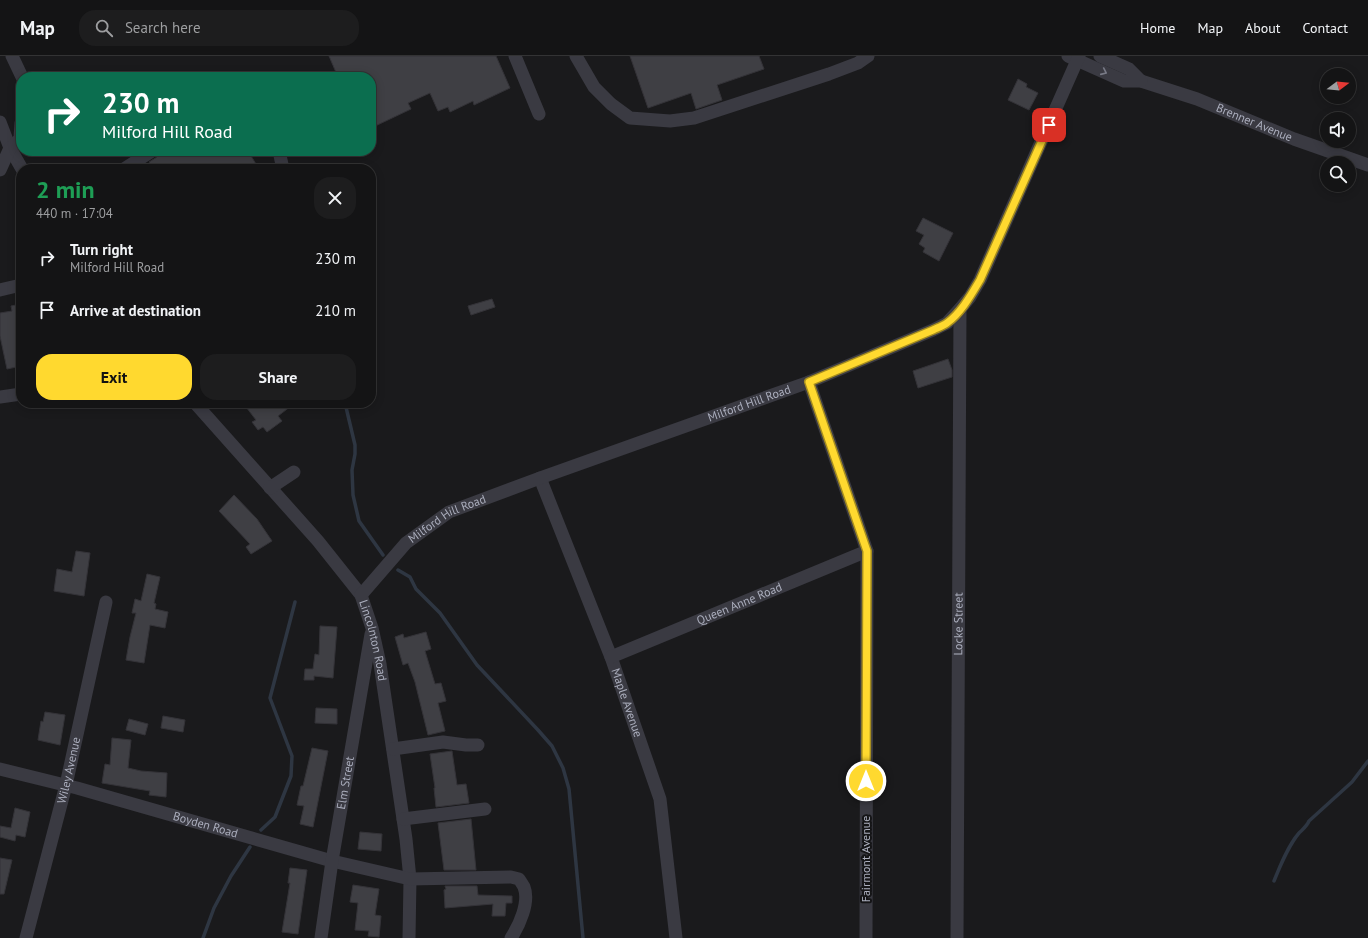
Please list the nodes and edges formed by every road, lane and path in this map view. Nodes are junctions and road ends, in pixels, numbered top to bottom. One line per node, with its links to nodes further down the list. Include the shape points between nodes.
1 (12, 56): 7 (street)
2 (515, 56): 9 (street)
3 (576, 56): 4 (street, via 594,87 630,118 670,121 694,118 828,74 858,63)
4 (868, 56)
5 (1100, 56): 8 (street, Brenner Avenue, via 1128,69)
6 (1075, 57): 8 (street, Brenner Avenue, one-way to 8, via 1124,81); 20 (street, Milford Hill Road, via 980,280)
7 (20, 72)
8 (1141, 81): 16 (street, Brenner Avenue, via 1197,99 1294,139)
9 (539, 114)
10 (0, 122): 12 (street)
11 (16, 142): 12 (street)
12 (10, 148): 14 (street); 17 (street)
13 (144, 156): 15 (street)
14 (19, 164)
15 (132, 164)
16 (1368, 165)
17 (0, 170)
18 (16, 286): 19 (street)
19 (0, 290)
20 (960, 309): 21 (street, Milford Hill Road, via 948,323); 47 (street, Locke Street)
21 (809, 382): 26 (street, Milford Hill Road); 28 (street, Fairmont Avenue)
22 (16, 394): 23 (street)
23 (0, 396)
24 (199, 408): 27 (street, Lincolnton Road)
25 (294, 472): 27 (street)
26 (540, 478): 29 (street, Milford Hill Road, via 449,512 406,543); 32 (street, Maple Avenue)
27 (270, 488): 29 (street, Lincolnton Road, via 331,556)
28 (867, 551): 32 (street, Queen Anne Road); 46 (street, Fairmont Avenue)
29 (361, 595): 31 (street, Lincolnton Road)
30 (106, 602): 36 (street, Wiley Avenue)
31 (372, 628): 34 (street, Lincolnton Road); 39 (street, Elm Street)
32 (612, 657): 45 (street, Maple Avenue, via 660,799)
33 (478, 745): 34 (street, via 443,742)
34 (393, 749): 38 (street, Lincolnton Road)
35 (0, 769): 36 (street, Boyden Road)
36 (66, 785): 39 (street, Boyden Road); 41 (street, Wiley Avenue)
37 (485, 809): 38 (street)
38 (403, 819): 40 (street, Lincolnton Road)
39 (332, 861): 40 (street, Boyden Road); 42 (street, Elm Street)
40 (410, 879): 43 (street, Lincolnton Road); 44 (street, Boyden Road, via 519,879 524,887 525,898 522,916)
41 (26, 938)
42 (321, 938)
43 (409, 938)
44 (511, 938)
45 (676, 938)
46 (866, 938)
47 (957, 938)

